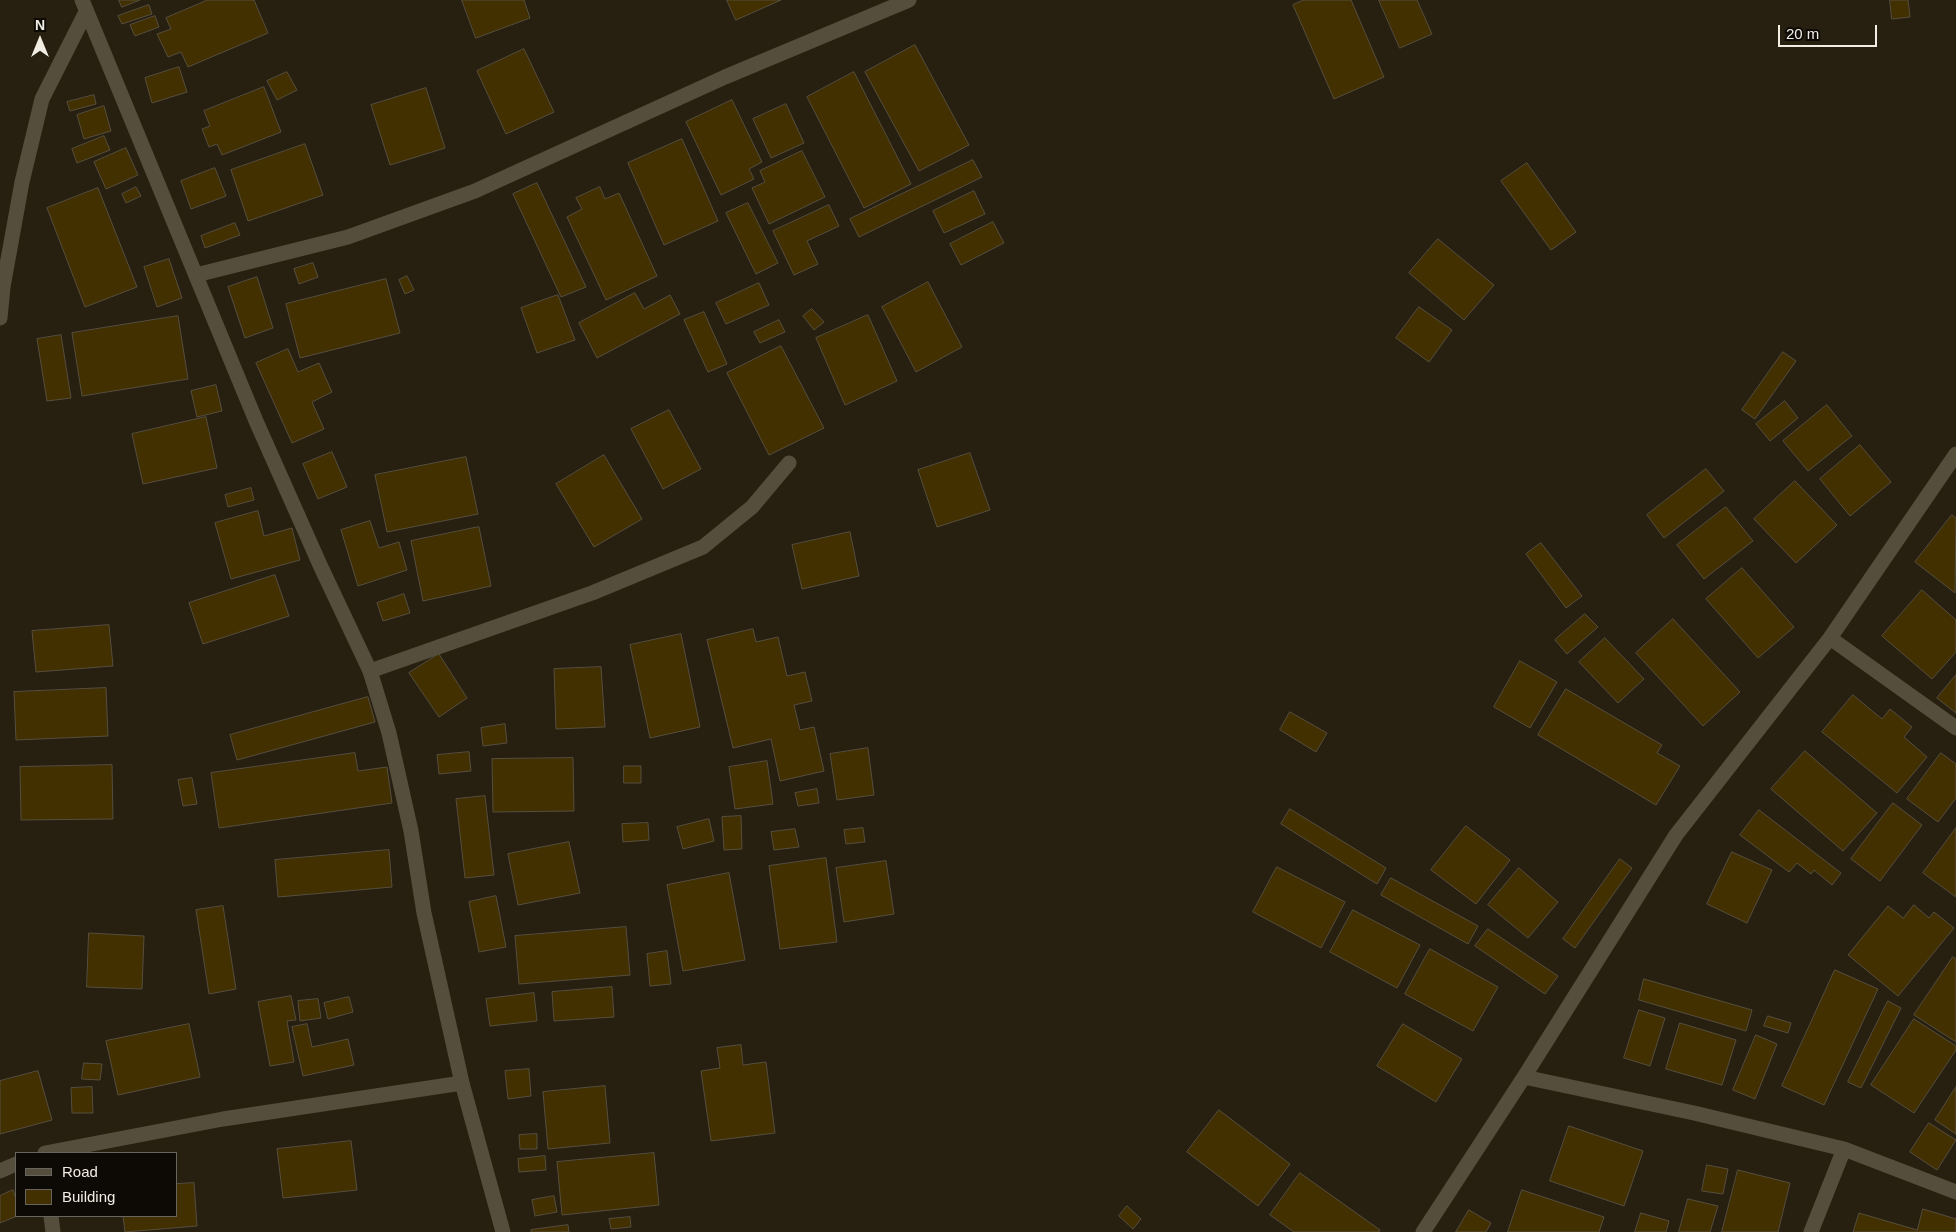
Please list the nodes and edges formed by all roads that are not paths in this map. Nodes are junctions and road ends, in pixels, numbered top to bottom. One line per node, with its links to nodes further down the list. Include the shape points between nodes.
1 (908, 0): 3 (street, via 725,77 475,191 348,237)
2 (84, 6): 3 (street); 4 (street, via 42,99 22,182)
3 (196, 275): 8 (street, via 256,421)
4 (0, 318)
5 (1956, 454): 7 (street)
6 (789, 464): 8 (street, via 752,507 703,547 592,593)
7 (1830, 638): 9 (street); 10 (street, via 1676,835)
8 (370, 671): 11 (street, via 389,733)
9 (1956, 728)
10 (1524, 1077): 12 (street, via 1694,1112); 20 (street)
11 (462, 1083): 13 (street, via 223,1118); 19 (street)
12 (1844, 1149): 16 (street); 21 (street)
13 (50, 1152)
14 (15, 1164): 15 (street)
15 (0, 1171)
16 (1956, 1192)
17 (50, 1217): 18 (street)
18 (53, 1232)
19 (502, 1232)
20 (1423, 1232)
21 (1811, 1232)

